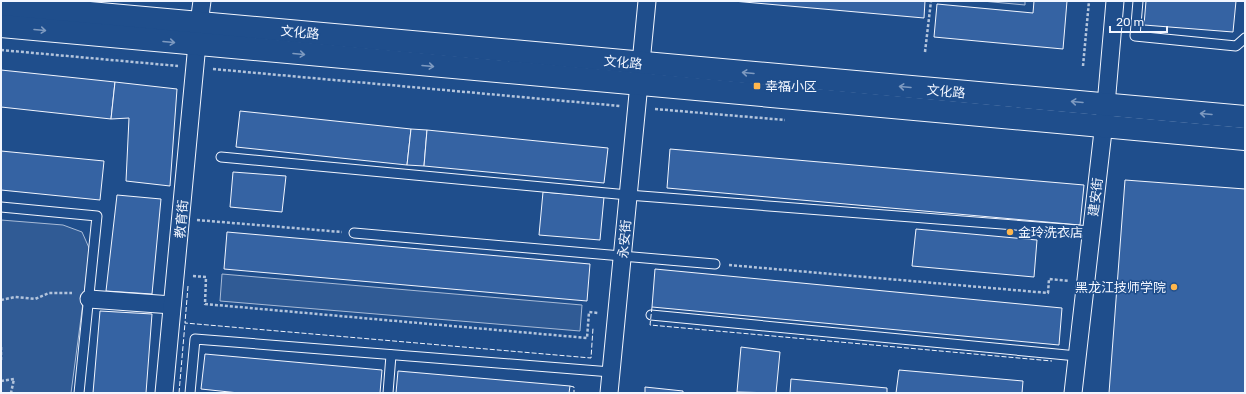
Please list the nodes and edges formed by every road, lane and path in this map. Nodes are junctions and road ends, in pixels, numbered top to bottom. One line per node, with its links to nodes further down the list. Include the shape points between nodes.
1 (202, 1): 8 (street)
2 (647, 1): 13 (street)
3 (931, 1): 12 (path)
4 (1089, 1): 14 (path)
5 (1115, 1): 16 (street, 建安街)
6 (1138, 1): 10 (lane, via 1135,36 1236,46)
7 (1, 5): 8 (main road, 文化路)
8 (199, 23): 13 (main road, 文化路)
9 (1, 26): 11 (main road, 文化路, one-way to 11)
10 (1245, 38)
11 (197, 44): 15 (main road, 文化路, one-way to 15); 23 (street, 教育街)
12 (925, 52)
13 (641, 63): 15 (street, 永安街); 16 (main road, 文化路, one-way to 13)
14 (1083, 66)
15 (639, 85): 18 (main road, 文化路); 21 (street, 永安街)
16 (1106, 105): 17 (main road, 文化路, one-way to 16); 18 (street, 建安街)
17 (1245, 117)
18 (1103, 126): 19 (main road, 文化路); 24 (street, 建安街)
19 (1245, 139)
20 (221, 156): 21 (lane)
21 (628, 195): 24 (lane); 26 (street, 永安街)
22 (1, 207): 30 (lane, via 97,216)
23 (181, 218): 25 (path); 28 (street, 教育街)
24 (1091, 230): 29 (street, 建安街)
25 (354, 233): 26 (lane)
26 (622, 257): 27 (lane); 39 (street, 永安街)
27 (715, 264): 29 (path, via 1048,293 1049,279)
28 (176, 274): 32 (street, 教育街); 33 (path, via 206,277 204,304 587,338)
29 (1086, 282): 37 (street, 建安街)
30 (89, 296): 31 (path, via 49,293 35,299 15,297); 32 (street); 42 (lane)
31 (1, 300)
32 (172, 305): 43 (street, 教育街)
33 (589, 312)
34 (651, 315): 37 (lane)
35 (1, 347): 38 (path)
36 (391, 355): 39 (lane); 44 (lane, via 195,339); 45 (lane)
37 (1077, 356): 47 (street, 建安街)
38 (1, 361)
39 (611, 372): 46 (street, 永安街)
40 (1, 380): 41 (path, via 14,379)
41 (12, 393)
42 (79, 393)
43 (164, 393)
44 (190, 393)
45 (388, 393)
46 (609, 393)
47 (1073, 393)

